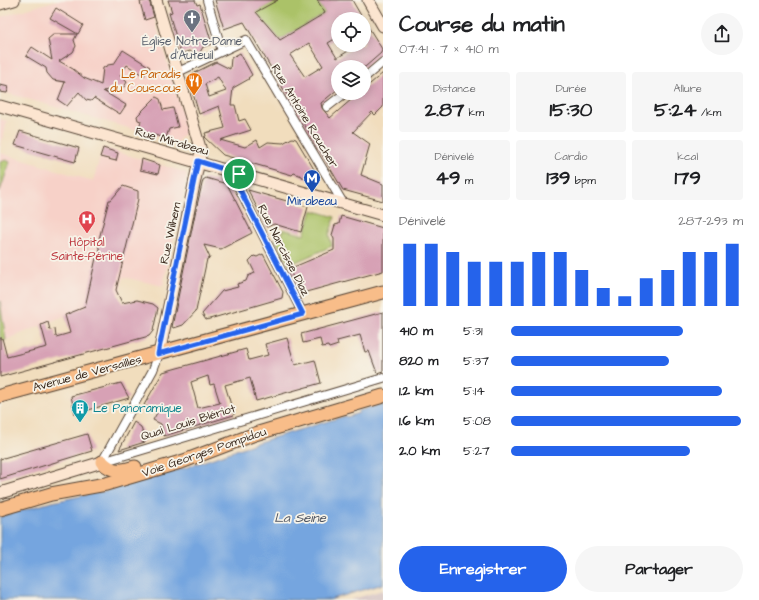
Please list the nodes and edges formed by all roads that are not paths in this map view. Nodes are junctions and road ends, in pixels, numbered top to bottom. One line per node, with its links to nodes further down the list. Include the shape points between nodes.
1 (14, 0): 5 (street)
2 (156, 0): 9 (street, Rue Wilhem)
3 (207, 0): 7 (street)
4 (368, 0): 6 (street)
5 (0, 4)
6 (383, 26)
7 (222, 50): 9 (street); 16 (street, Rue Antoine Roucher, via 246,40)
8 (383, 62): 10 (street)
9 (178, 72): 14 (street, Rue Wilhem, via 201,151)
10 (371, 72)
11 (336, 100): 13 (street)
12 (0, 106): 14 (street, Rue Mirabeau)
13 (328, 107)
14 (198, 161): 15 (street, Rue Mirabeau); 20 (street, Rue Wilhem)
15 (239, 174): 16 (street, Rue Mirabeau); 19 (street, Rue Narcisse Diaz, via 239,188)
16 (342, 203): 17 (street, Rue Mirabeau)
17 (383, 215)
18 (383, 292): 19 (main road, Avenue de Versailles)
19 (303, 314): 20 (main road, Avenue de Versailles)
20 (158, 354): 22 (main road, Avenue de Versailles); 25 (street, Rue Wilhem, via 153,370)
21 (383, 378): 25 (street, Quai Louis Blériot)
22 (0, 396)
23 (383, 396): 24 (main road, Voie Georges Pompidou)
24 (234, 442): 25 (main road, via 206,446 116,471); 27 (main road, Voie Georges Pompidou, via 184,461 113,482 51,494)
25 (102, 462): 26 (street, Quai Louis Blériot)
26 (0, 493)
27 (0, 509)

